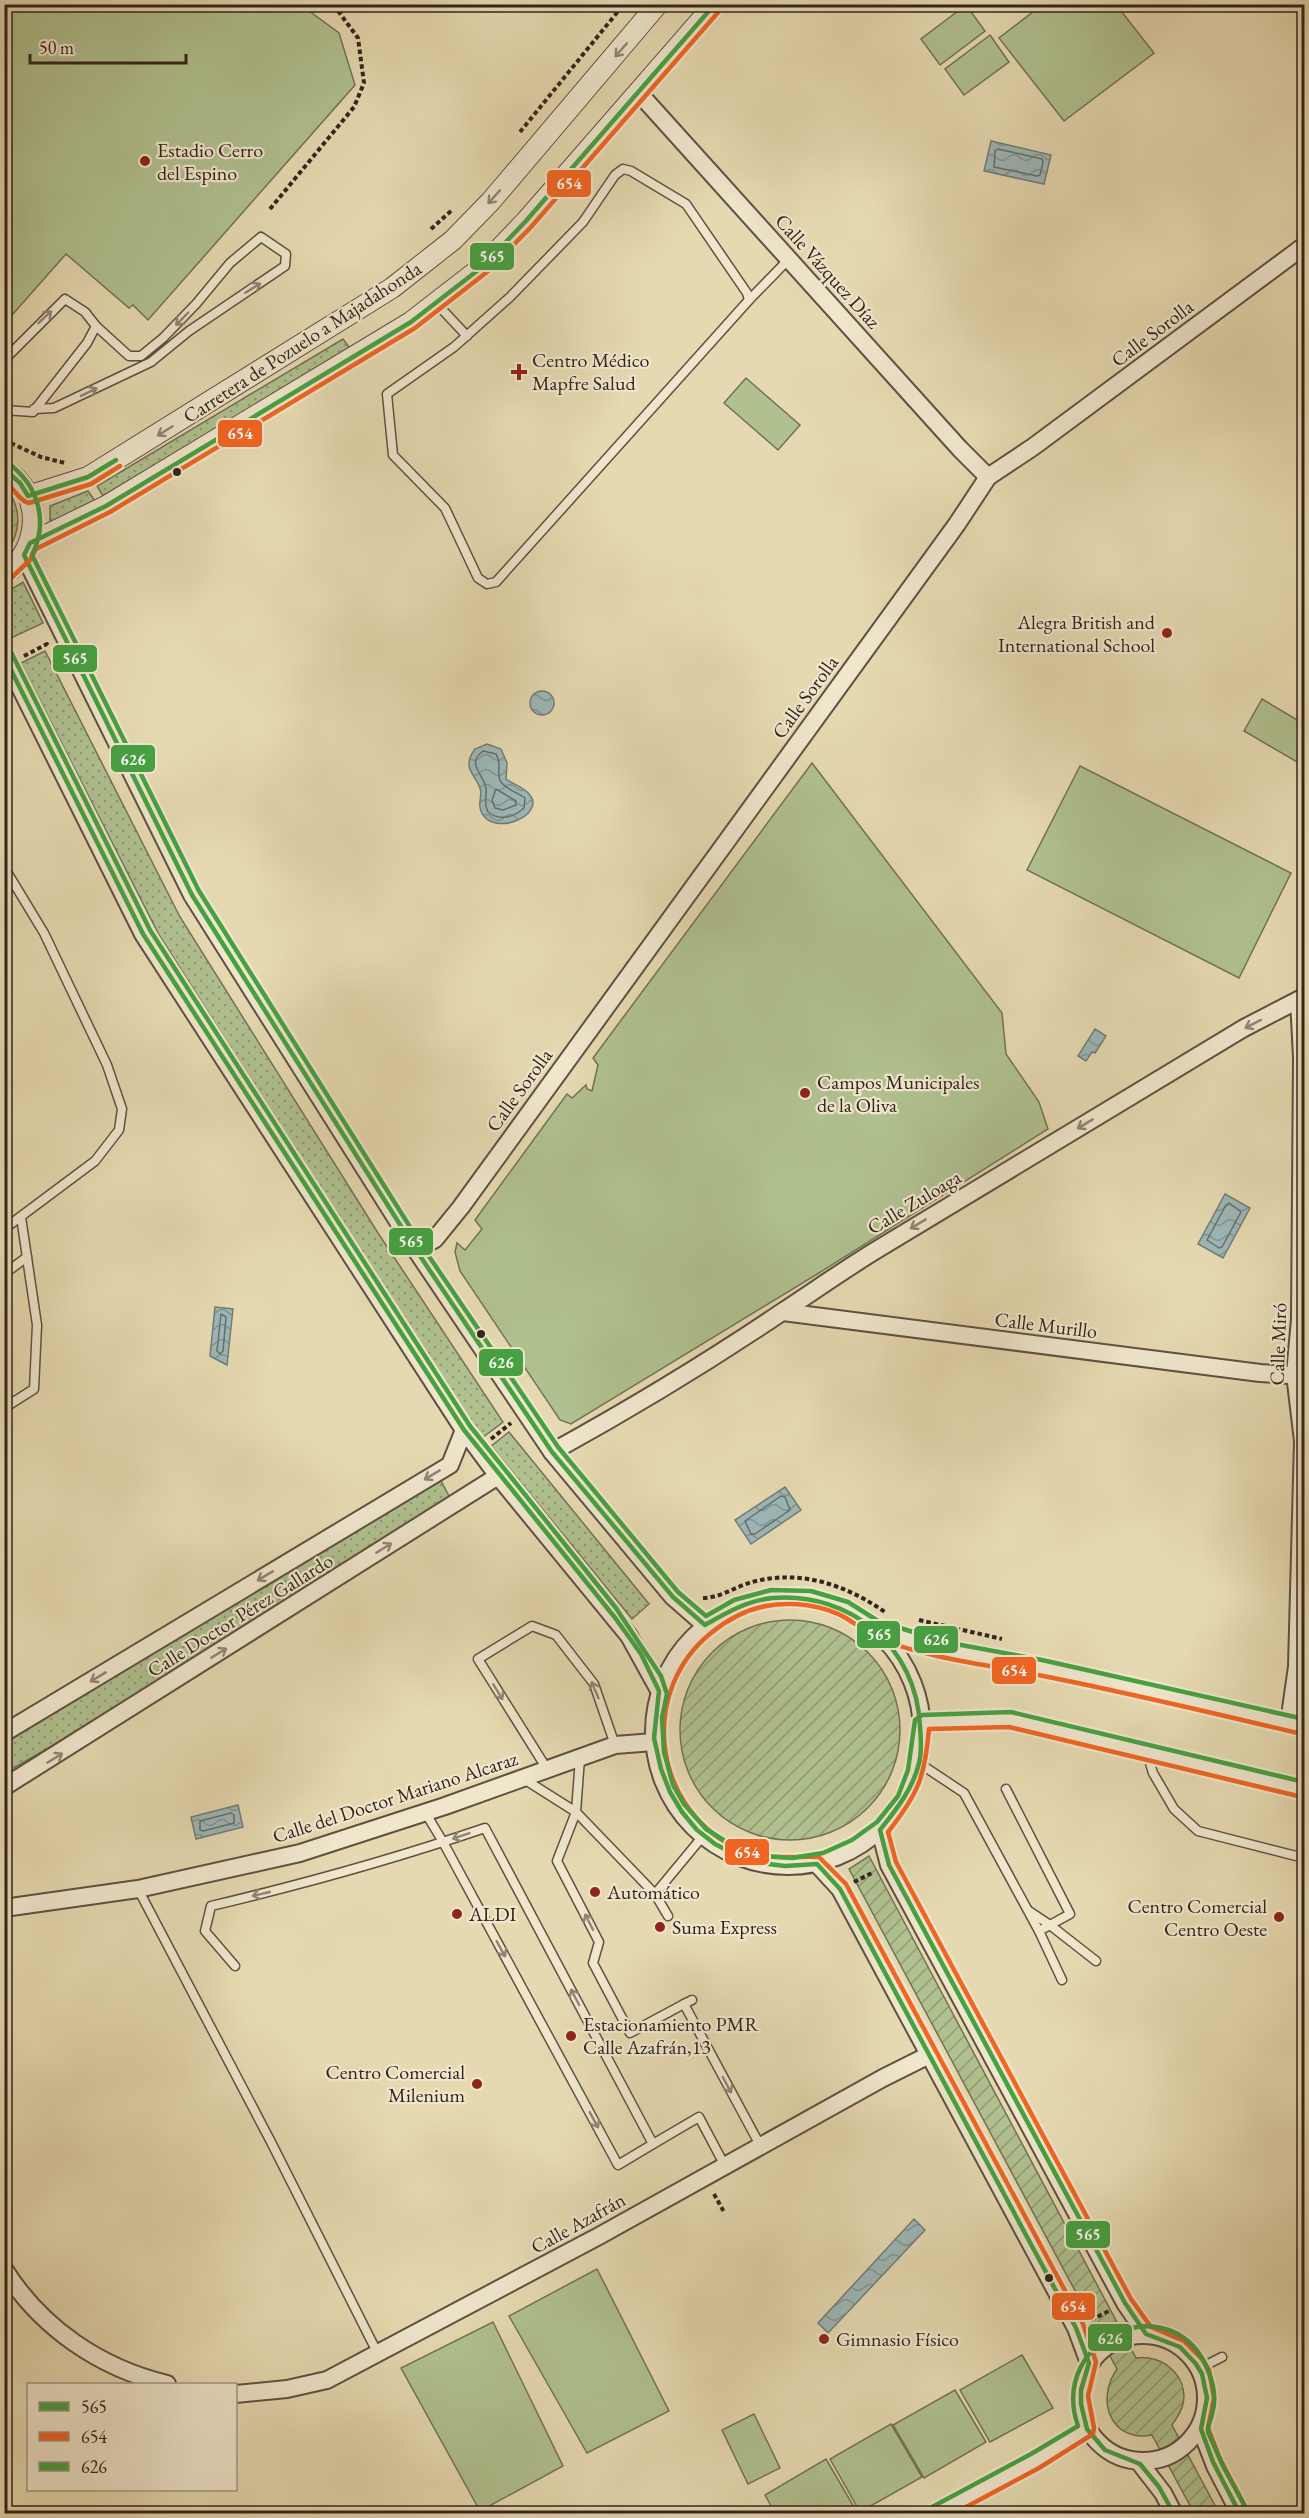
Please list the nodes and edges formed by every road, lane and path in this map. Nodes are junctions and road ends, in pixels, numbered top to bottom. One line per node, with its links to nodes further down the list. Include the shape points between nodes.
1 (333, 4): 8 (path, via 358,38 364,83 354,107)
2 (624, 4): 6 (path)
3 (658, 4): 23 (street, Carretera de Pozuelo a Majadahonda, one-way to 23, via 491,201 453,240 392,288 88,477)
4 (715, 4): 5 (street, Carretera de Pozuelo a Majadahonda)
5 (638, 92): 11 (street, Calle Vázquez Díaz); 13 (street, Carretera de Pozuelo a Majadahonda, via 482,267)
6 (518, 135)
7 (459, 203): 9 (path)
8 (270, 209)
9 (427, 233)
10 (1305, 246): 22 (street, Calle Sorolla)
11 (789, 259): 12 (lane); 22 (street, Calle Vázquez Díaz)
12 (748, 300): 15 (lane, via 686,204 623,169 583,222); 15 (lane, via 496,582 487,584 478,578 445,508 393,455 386,400 389,392)
13 (436, 304): 15 (lane); 24 (street, Carretera de Pozuelo a Majadahonda, via 106,506)
14 (96, 326): 16 (lane, one-way to 14, via 65,299 85,312); 18 (lane); 18 (lane, one-way to 14, via 54,408 151,362 189,331 285,266 286,254 261,237 230,263 196,304 141,356 129,356)
15 (466, 336)
16 (4, 360)
17 (4, 410): 18 (lane)
18 (34, 410)
19 (4, 440): 20 (path, via 41,457)
20 (72, 463)
21 (4, 470): 23 (street)
22 (988, 477): 31 (street, Calle Sorolla, via 461,1207 435,1239)
23 (28, 496): 24 (street, via 34,528)
24 (27, 549): 25 (street, Carretera de Pozuelo a Majadahonda); 31 (street, via 192,895)
25 (4, 575)
26 (4, 655): 38 (street, via 144,934)
27 (4, 867): 29 (lane, via 44,933 107,1065 122,1108 119,1130 95,1161)
28 (1302, 999): 34 (street, Calle Zuloaga, one-way to 34, via 1245,1028 830,1278); 35 (street, Calle Miró)
29 (21, 1217): 30 (lane); 32 (lane)
30 (4, 1229)
31 (416, 1250): 37 (street)
32 (27, 1257): 33 (lane); 36 (lane, via 38,1325 34,1389)
33 (4, 1274)
34 (783, 1312): 35 (street, Calle Murillo); 40 (street, Calle Zuloaga)
35 (1300, 1375): 46 (street, Calle Miró, via 1303,1441)
36 (4, 1408)
37 (524, 1414): 39 (path); 40 (street)
38 (464, 1430): 39 (street); 47 (street, Calle Doctor Pérez Gallardo, one-way to 47, via 450,1465)
39 (478, 1449): 41 (street)
40 (552, 1452): 42 (street, via 673,1597)
41 (498, 1476): 44 (street, via 629,1636); 55 (street, Calle Doctor Pérez Gallardo, one-way to 41)
42 (705, 1625): 43 (street, via 755,1602 809,1598 845,1609); 44 (street, via 670,1667)
43 (876, 1629): 45 (street, via 899,1655 915,1687); 46 (street, via 943,1649)
44 (660, 1692): 48 (street)
45 (922, 1722): 50 (street, via 1010,1719); 52 (street)
46 (1297, 1725)
47 (4, 1733)
48 (654, 1742): 49 (street, Calle del Doctor Mariano Alcaraz); 61 (street, via 662,1777 678,1809)
49 (615, 1745): 51 (street, Calle del Doctor Mariano Alcaraz); 53 (lane, one-way to 53, via 594,1683 556,1635 532,1626 478,1659)
50 (1147, 1754): 57 (street); 63 (lane, via 1174,1809 1198,1831)
51 (580, 1757): 53 (street, Calle del Doctor Mariano Alcaraz); 59 (lane)
52 (919, 1763): 60 (street, via 904,1800); 70 (lane, via 964,1792)
53 (547, 1769): 54 (street, Calle del Doctor Mariano Alcaraz)
54 (522, 1778): 58 (street, Calle del Doctor Mariano Alcaraz); 59 (lane)
55 (4, 1787)
56 (1006, 1789): 72 (lane, via 1070,1914)
57 (1305, 1790)
58 (425, 1812): 62 (lane); 66 (street, Calle del Doctor Mariano Alcaraz, via 300,1853)
59 (576, 1812): 68 (lane); 79 (lane, via 557,1860 599,1942 593,1963 630,2033 688,2002)
60 (880, 1830): 64 (street, via 861,1845); 65 (street)
61 (702, 1836): 64 (street, via 756,1863); 68 (lane)
62 (443, 1842): 75 (lane, one-way to 75, via 318,1881 211,1906 205,1931); 78 (lane, one-way to 62, via 485,1828); 78 (lane, one-way to 78, via 618,2165)
63 (1305, 1858)
64 (817, 1864): 67 (street)
65 (889, 1865): 67 (path); 84 (street)
66 (138, 1889): 69 (street, Calle del Doctor Mariano Alcaraz); 87 (lane)
67 (840, 1889): 77 (street)
68 (655, 1894): 71 (lane)
69 (4, 1908)
70 (1028, 1911): 72 (lane); 73 (lane)
71 (668, 1916)
72 (1050, 1925): 73 (lane); 74 (lane)
73 (1039, 1931): 76 (lane)
74 (1096, 1961)
75 (235, 1966)
76 (1062, 1980)
77 (929, 2055): 79 (street, Calle Azafrán); 85 (street)
78 (653, 2144): 80 (lane, via 699,2117)
79 (760, 2147): 80 (street, Calle Azafrán)
80 (724, 2166): 87 (street, Calle Azafrán)
81 (714, 2194): 82 (path)
82 (724, 2212)
83 (4, 2269): 91 (street, via 43,2318 75,2345 114,2366)
84 (1125, 2303): 85 (path); 86 (street)
85 (1076, 2328): 89 (street)
86 (1146, 2334): 89 (street, via 1124,2337 1104,2347); 90 (street, via 1178,2344)
87 (378, 2354): 92 (street, Calle Azafrán, via 327,2380)
88 (1222, 2357): 90 (lane)
89 (1089, 2363): 94 (street, via 1079,2396)
90 (1200, 2368): 93 (street, via 1207,2398)
91 (161, 2383)
92 (237, 2394)
93 (1200, 2427): 95 (street, via 1185,2446 1170,2455); 98 (street)
94 (1087, 2429): 95 (street, via 1100,2445 1118,2457); 96 (street)
95 (1139, 2462): 97 (street)
96 (936, 2514)
97 (1174, 2514)
98 (1240, 2514)

